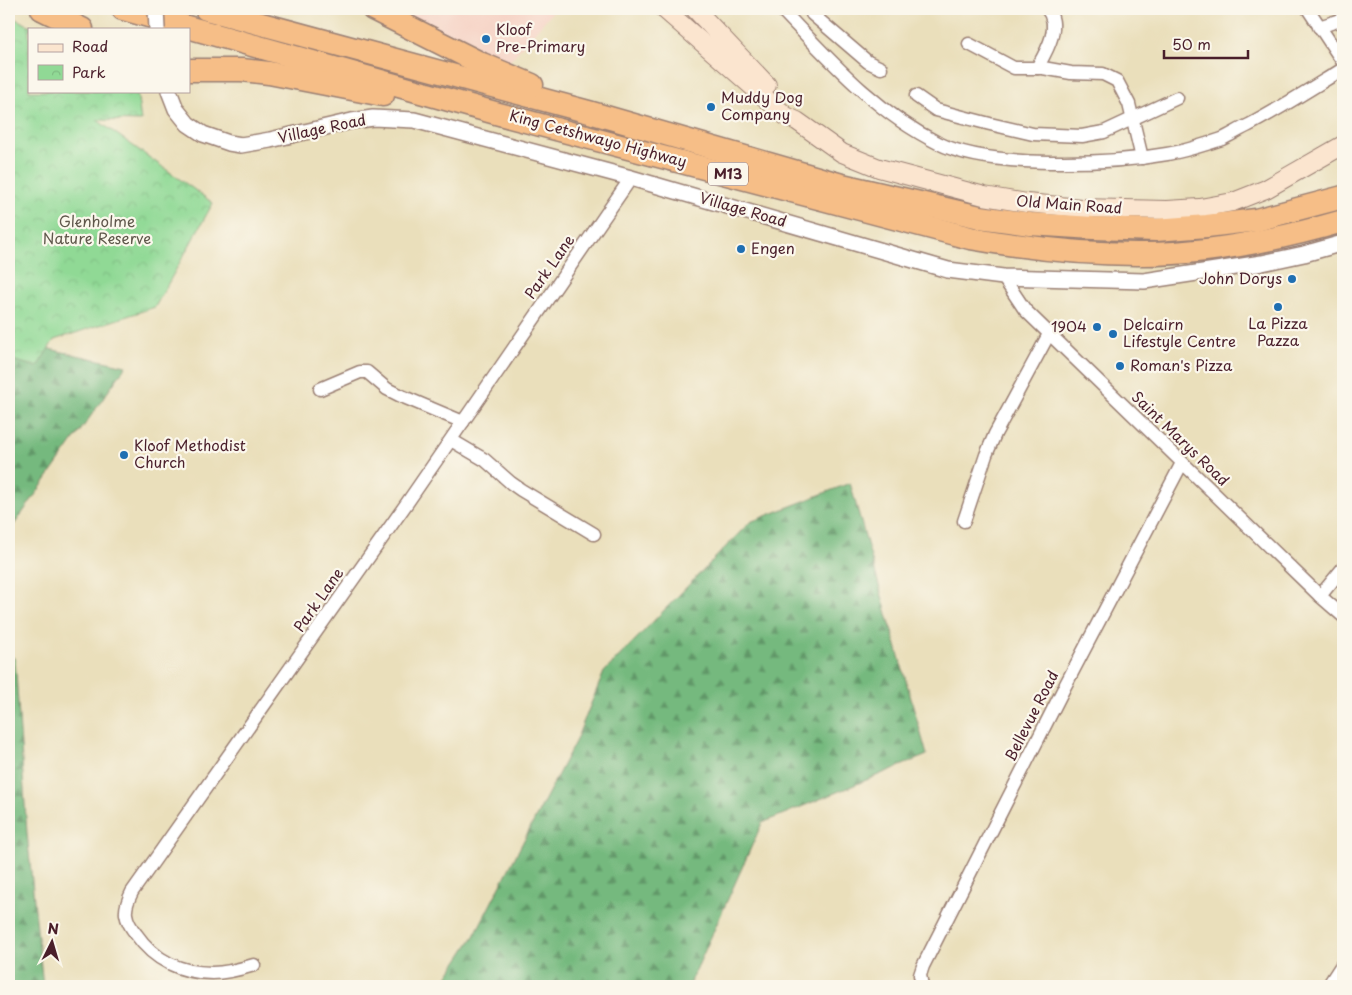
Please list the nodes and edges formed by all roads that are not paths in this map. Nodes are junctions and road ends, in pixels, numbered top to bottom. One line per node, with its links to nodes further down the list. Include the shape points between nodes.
1 (42, 9): 14 (highway)
2 (123, 9): 27 (highway, King Cetshwayo Highway / M13)
3 (156, 9): 15 (street, bridge)
4 (206, 9): 26 (highway, King Cetshwayo Highway / M13)
5 (373, 9): 26 (highway, via 482,64)
6 (695, 9): 29 (main road, Old Main Road, via 778,96)
7 (781, 9): 16 (street)
8 (1047, 9): 20 (street, via 1053,19 1053,30 1049,48)
9 (1308, 9): 13 (street)
10 (665, 12): 29 (main road, Old Main Road, via 786,116)
11 (814, 12): 16 (street); 19 (street, via 868,62)
12 (1343, 19): 13 (street)
13 (1319, 27): 18 (street)
14 (80, 28)
15 (157, 28)
16 (803, 32): 31 (street, via 849,80 888,113 946,147 1021,160 1071,162)
17 (969, 44): 20 (street, via 1014,68)
18 (1343, 62)
19 (881, 68)
20 (1037, 68): 28 (street, via 1103,74 1117,81)
21 (1343, 69): 31 (street, via 1223,138)
22 (192, 72): 27 (highway, via 242,70 269,73 438,107)
23 (169, 92): 32 (street, Village Road, via 176,109 188,124 203,134 229,143 241,145 270,140 352,120 392,118 432,124)
24 (916, 96): 28 (street, via 936,110 1032,134 1082,136 1104,132)
25 (1177, 98): 28 (street)
26 (589, 112): 33 (highway, King Cetshwayo Highway / M13, via 842,185 980,217 1030,224 1156,230 1207,226 1256,220)
27 (499, 114): 34 (highway, King Cetshwayo Highway / M13, via 970,238 1022,247 1103,254 1187,252 1283,236)
28 (1133, 119): 31 (street)
29 (797, 121): 30 (main road, Old Main Road, via 842,153 888,170 984,196 1081,208 1166,210 1232,202 1266,189)
30 (1343, 145)
31 (1142, 158)
32 (631, 178): 36 (street, Village Road, via 948,270); 39 (street, Park Lane)
33 (1343, 197)
34 (1343, 221)
35 (1343, 243): 36 (street, Village Road, via 1262,263 1144,281)
36 (1003, 277): 37 (street, Saint Marys Road, via 1025,310)
37 (1049, 334): 41 (street, Saint Marys Road); 42 (street, via 995,434)
38 (320, 388): 39 (street, via 367,372 399,395)
39 (463, 422): 40 (street, Park Lane)
40 (451, 440): 43 (street, via 485,460 521,490); 48 (street, Park Lane, via 127,903 126,914 132,929 143,944 162,960 180,968 214,973)
41 (1182, 463): 45 (street, Saint Marys Road); 49 (street, Bellevue Road, via 923,966 920,975)
42 (964, 520)
43 (594, 534)
44 (1343, 568): 45 (street)
45 (1320, 596): 46 (street, Saint Marys Road)
46 (1343, 616)
47 (1343, 963): 50 (street)
48 (254, 965)
49 (922, 986)
50 (1328, 986)

